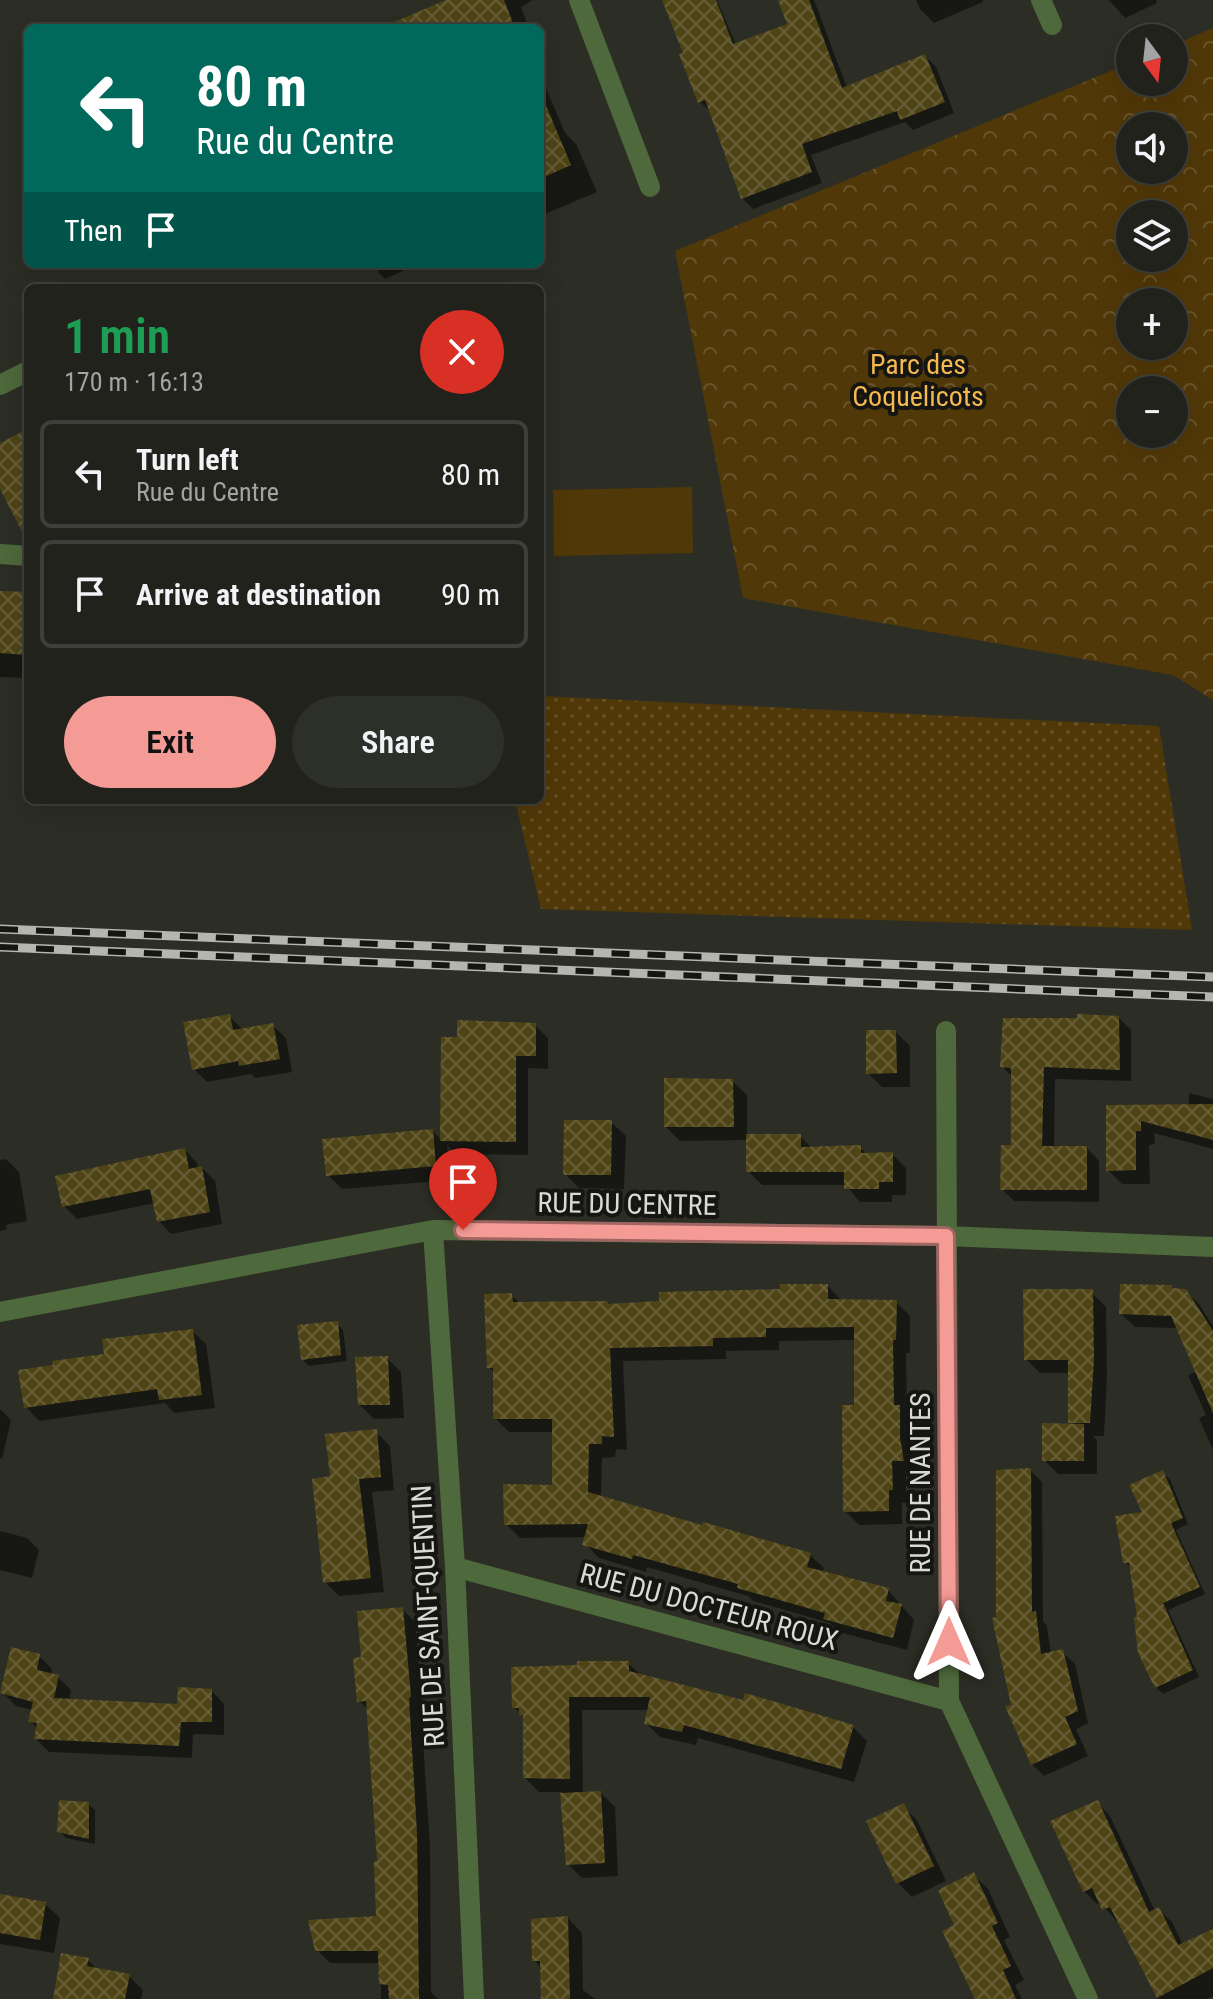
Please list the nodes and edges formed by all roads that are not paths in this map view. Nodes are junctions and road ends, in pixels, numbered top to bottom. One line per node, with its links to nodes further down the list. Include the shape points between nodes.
1 (579, 0): 4 (street)
2 (1041, 0): 3 (street)
3 (1052, 25)
4 (650, 187)
5 (24, 373): 6 (street)
6 (0, 385)
7 (0, 554): 8 (street)
8 (24, 556)
9 (946, 1031): 11 (street, RUE DE NANTES)
10 (433, 1230): 11 (street, RUE DU CENTRE); 13 (street, RUE DU CENTRE); 14 (street, RUE DE SAINT-QUENTIN)
11 (946, 1236): 12 (street, RUE DU CENTRE); 15 (street, RUE DE NANTES)
12 (1213, 1247)
13 (0, 1312)
14 (455, 1567): 15 (street, RUE DU DOCTEUR ROUX); 16 (street, RUE DE SAINT-QUENTIN)
15 (949, 1701): 17 (street, RUE DE NANTES)
16 (474, 1999)
17 (1088, 1999)

